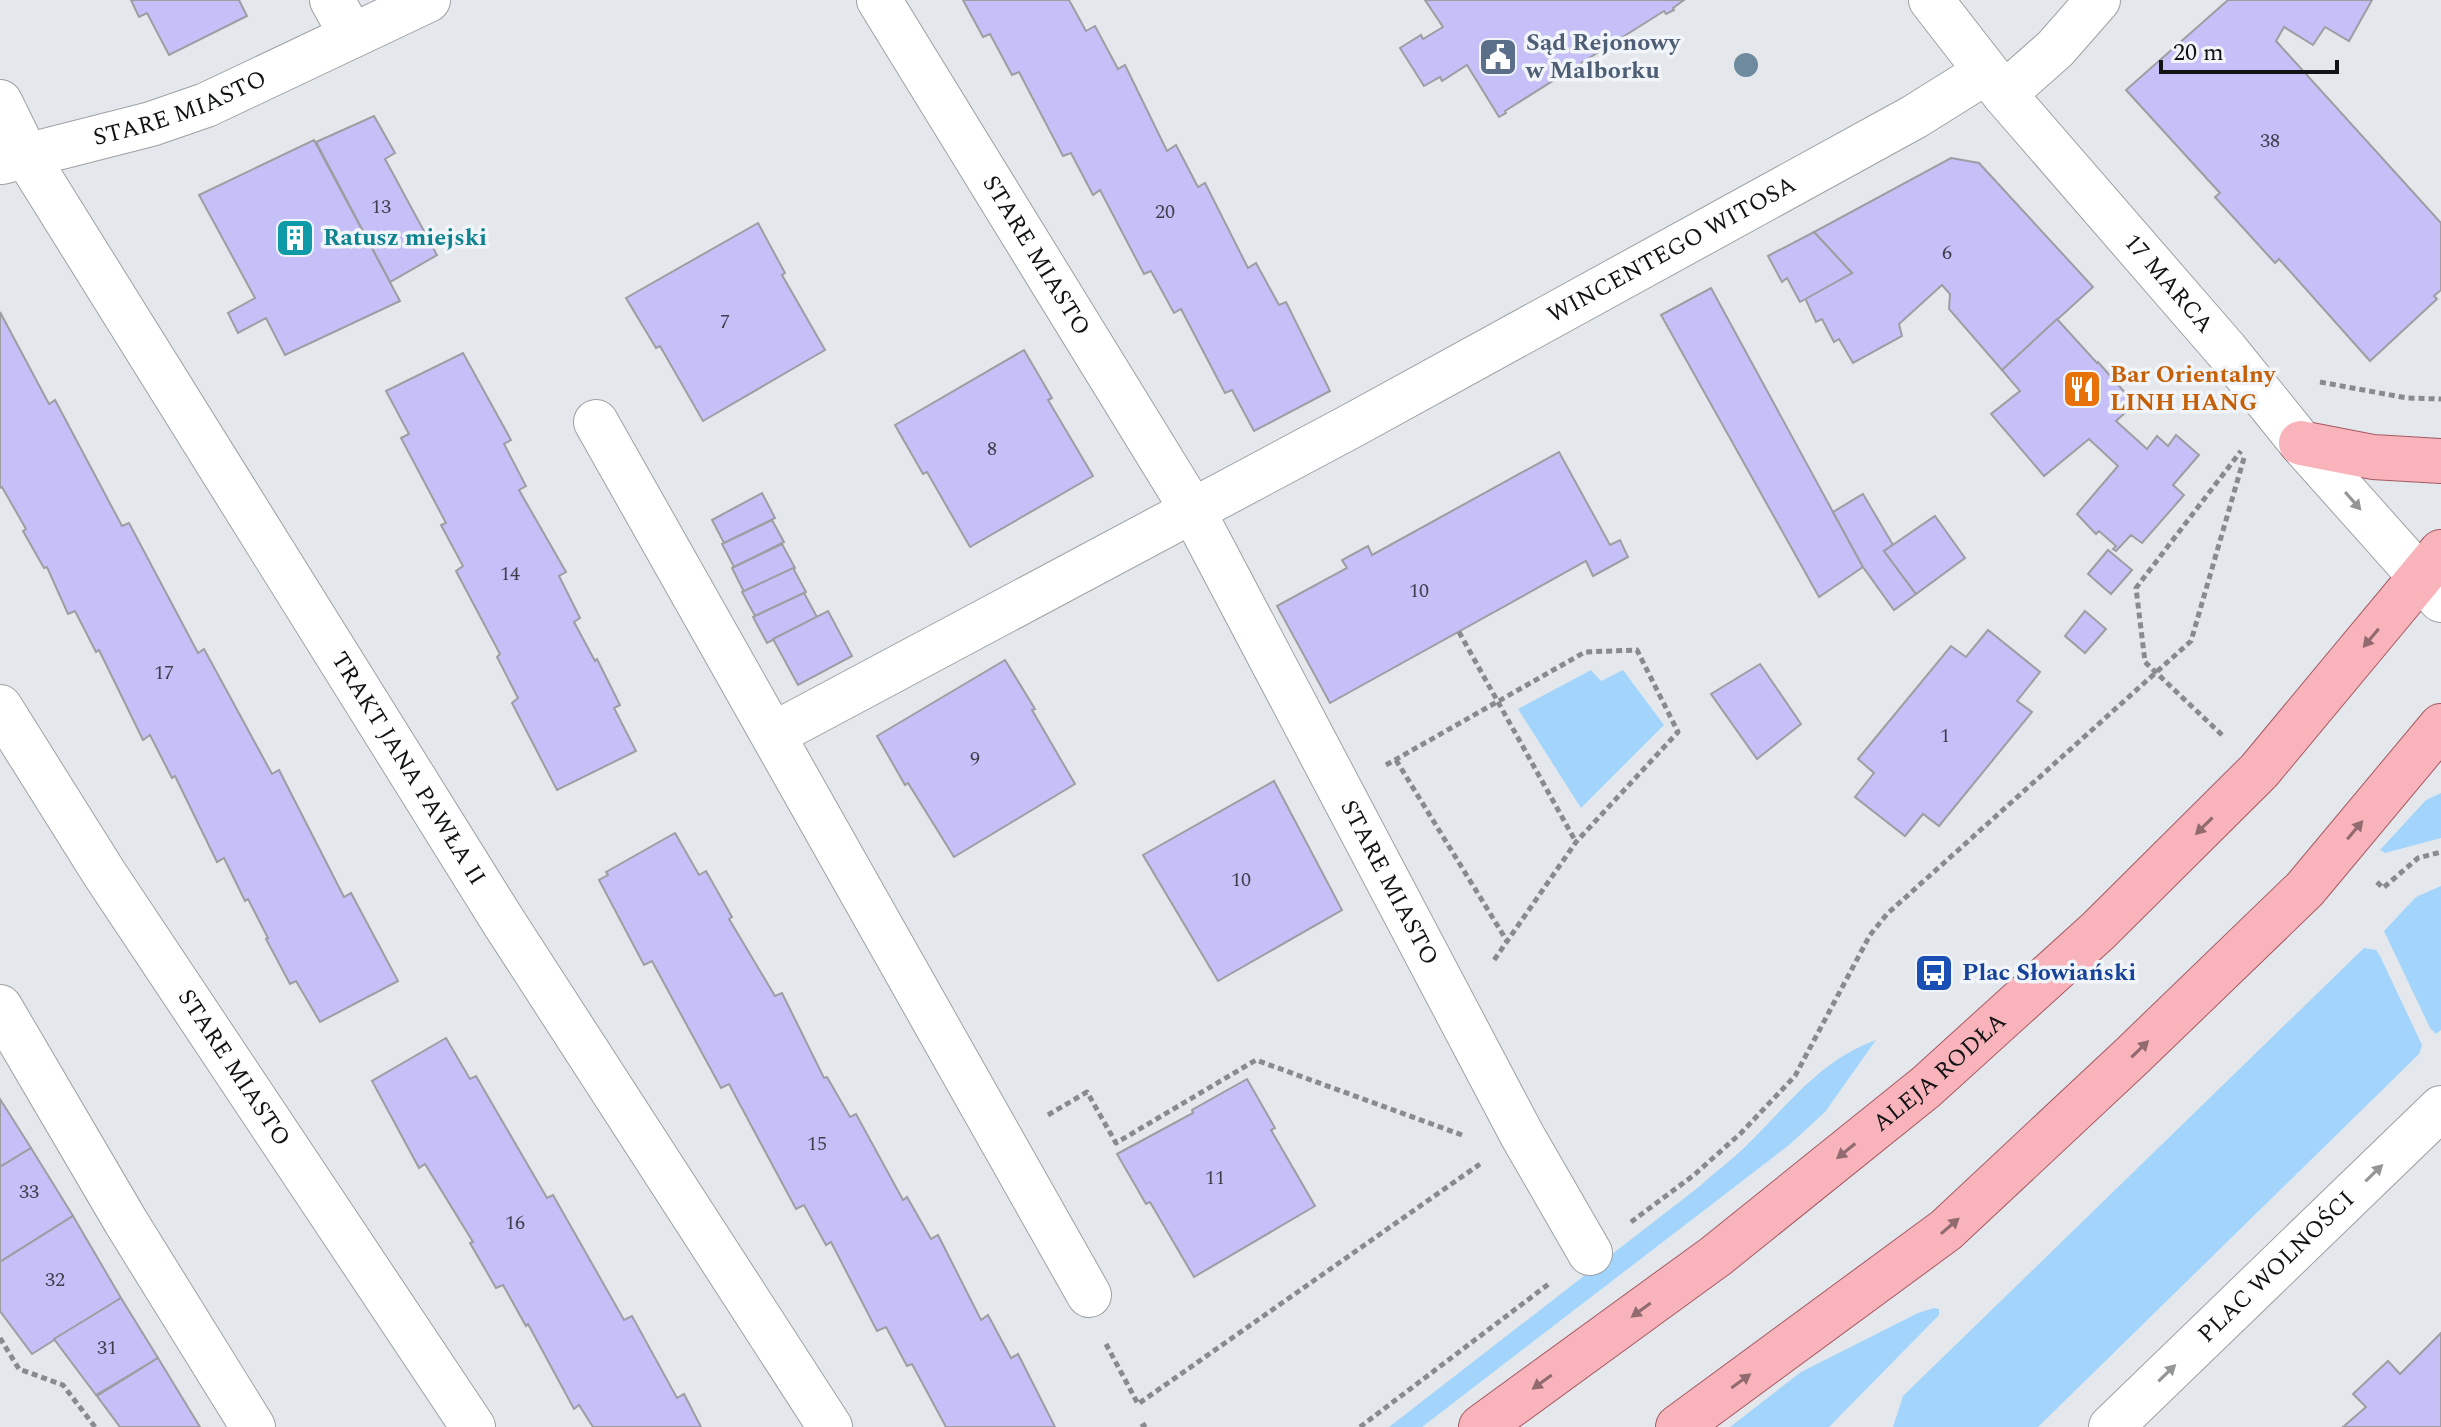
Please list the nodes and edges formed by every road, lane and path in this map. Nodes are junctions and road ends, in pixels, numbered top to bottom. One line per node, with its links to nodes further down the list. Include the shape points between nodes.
1 (428, 0): 5 (street, STARE MIASTO)
2 (879, 0): 12 (street, STARE MIASTO)
3 (1931, 0): 6 (street, 17 MARCA)
4 (2098, 0): 6 (street, WINCENTEGO WITOSA, via 2055,49)
5 (342, 18): 8 (street, STARE MIASTO, via 206,105)
6 (1995, 83): 10 (street, 17 MARCA); 12 (street, WINCENTEGO WITOSA, via 1914,117)
7 (0, 102): 8 (street, TRAKT JANA PAWŁA II)
8 (14, 160): 39 (street, TRAKT JANA PAWŁA II)
9 (596, 422): 19 (street)
10 (2301, 443): 11 (main road, via 2373,457); 13 (street, 17 MARCA, one-way to 13)
11 (2441, 461)
12 (1193, 511): 19 (street); 21 (street, STARE MIASTO)
13 (2434, 577): 41 (main road, ALEJA RODŁA, one-way to 41, via 2259,771 2098,931 1926,1087 1716,1256)
14 (1459, 632): 16 (path)
15 (2157, 674): 15 (path, via 2145,662 2136,588 2248,441 2195,631); 28 (path, via 1880,922)
16 (1496, 702): 20 (path); 22 (path); 22 (path, via 1585,652 1637,650 1678,732)
17 (0, 707): 38 (street, STARE MIASTO, via 104,873)
18 (2441, 726): 42 (main road, one-way to 18, via 1958,1220 2305,889)
19 (774, 734): 30 (street)
20 (1396, 760): 21 (path); 25 (path)
21 (1340, 791): 27 (street, STARE MIASTO)
22 (1576, 842): 25 (path)
23 (2441, 852): 24 (path, via 2418,858)
24 (2383, 888)
25 (1507, 941): 27 (path)
26 (0, 1007): 37 (street)
27 (1458, 1014): 31 (street, STARE MIASTO)
28 (1795, 1076)
29 (2437, 1119): 43 (street, PLAC WOLNOŚCI, one-way to 29)
30 (1003, 1141): 31 (path, via 1087,1092 1116,1143 1256,1060); 33 (street)
31 (1511, 1142): 32 (street, STARE MIASTO); 33 (path, via 1138,1404 1093,1320)
32 (1590, 1253)
33 (1089, 1295)
34 (0, 1338): 36 (path, via 19,1369 63,1385)
35 (1149, 1422): 40 (path)
36 (95, 1427)
37 (253, 1427)
38 (473, 1427)
39 (830, 1427)
40 (1141, 1427)
41 (1481, 1427)
42 (1678, 1427)
43 (2111, 1427)

